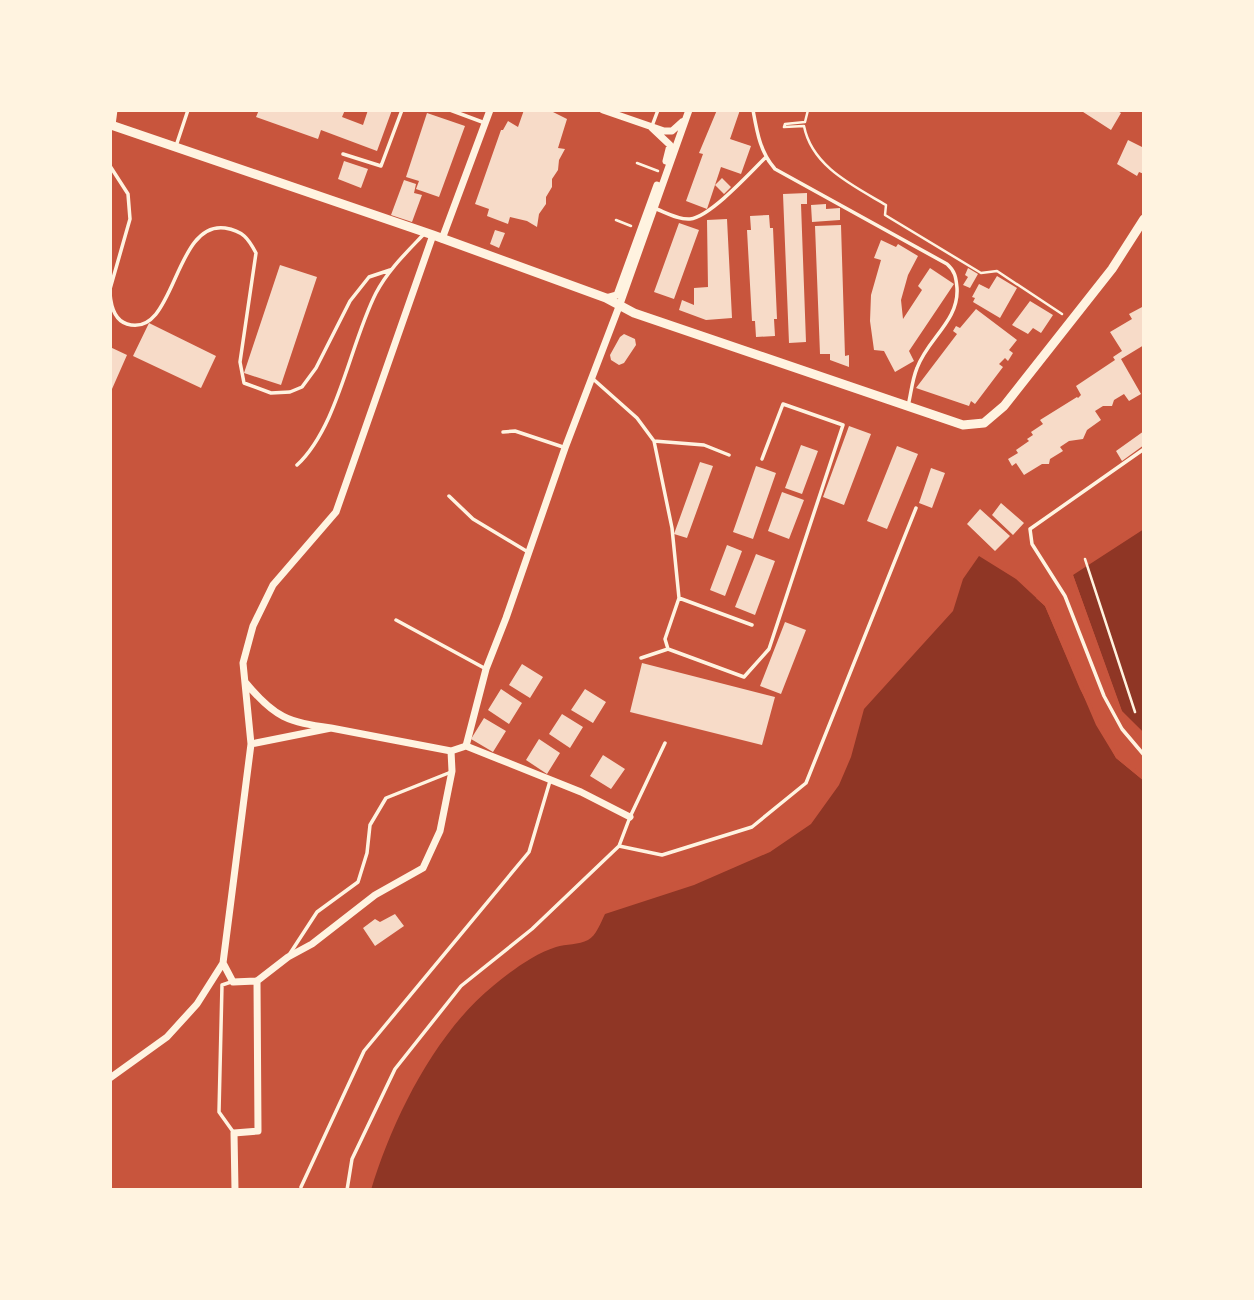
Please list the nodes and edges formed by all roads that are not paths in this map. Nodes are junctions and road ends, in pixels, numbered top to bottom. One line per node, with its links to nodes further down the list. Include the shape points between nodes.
1 (113, 110): 11 (street)
2 (188, 110): 13 (lane)
3 (402, 110): 14 (lane, via 382,166)
4 (450, 110): 10 (lane)
5 (490, 110): 10 (street)
6 (603, 110): 12 (street)
7 (658, 110): 12 (lane)
8 (753, 110): 15 (lane)
9 (688, 113): 12 (street, via 672,131); 17 (street)
10 (485, 123): 19 (street)
11 (111, 126): 13 (street)
12 (652, 128): 22 (street, via 670,145 617,295)
13 (176, 148): 19 (street)
14 (343, 154)
15 (766, 157): 17 (lane, via 696,218); 25 (lane, via 775,169 952,268 956,309 917,368)
16 (110, 166): 21 (lane, via 128,194 130,219)
17 (654, 208): 23 (street)
18 (1144, 219): 25 (street, via 1112,269 985,423 963,425)
19 (434, 236): 20 (lane); 22 (street); 42 (street, via 336,512 274,585 253,626 243,663)
20 (390, 270): 21 (lane, via 369,277 362,285 316,368 302,387 290,392 271,393 244,383 240,362 256,253 248,238 236,230 218,227 203,234 186,254 149,322 123,323 112,310); 32 (lane, via 374,296 310,453)
21 (110, 292)
22 (606, 298): 23 (street)
23 (620, 304): 24 (street); 25 (street, via 634,313)
24 (592, 378): 27 (lane, via 637,418); 28 (street)
25 (908, 406)
26 (503, 432): 28 (lane, via 514,431)
27 (654, 441): 30 (lane, via 704,445); 36 (lane, via 672,528)
28 (565, 448): 35 (street)
29 (1144, 449): 48 (lane, via 1030,529 1032,544 1065,596 1104,696 1122,729)
30 (729, 455)
31 (762, 459): 39 (lane, via 783,404 843,425 769,649 744,677)
32 (297, 465)
33 (449, 496): 35 (lane, via 473,519)
34 (916, 509): 52 (lane, via 806,783 752,827 662,855)
35 (528, 552): 41 (street)
36 (679, 598): 38 (lane); 39 (lane, via 665,639)
37 (396, 620): 41 (lane)
38 (752, 625)
39 (668, 649): 40 (lane)
40 (642, 658)
41 (486, 668): 46 (street)
42 (245, 682): 43 (street, via 260,699 295,723); 45 (street)
43 (331, 727): 45 (street); 47 (street)
44 (665, 743): 51 (lane)
45 (251, 744): 54 (street)
46 (466, 746): 47 (street); 50 (street)
47 (451, 751): 49 (street)
48 (1144, 755)
49 (452, 771): 53 (street, via 440,831 422,868 375,895); 53 (lane, via 386,798 370,825 358,882 317,912)
50 (550, 779): 51 (street); 59 (lane, via 529,852 364,1051)
51 (630, 817): 52 (lane)
52 (619, 846): 61 (lane, via 532,929 461,986 396,1069 352,1159)
53 (288, 957): 55 (street)
54 (223, 963): 56 (street); 57 (street, via 197,1004 167,1037)
55 (257, 981): 56 (street); 58 (street, via 258,1131)
56 (233, 982): 58 (lane, via 222,985 219,1112)
57 (110, 1078)
58 (234, 1133): 60 (street)
59 (301, 1188)
60 (234, 1190)
61 (347, 1190)

